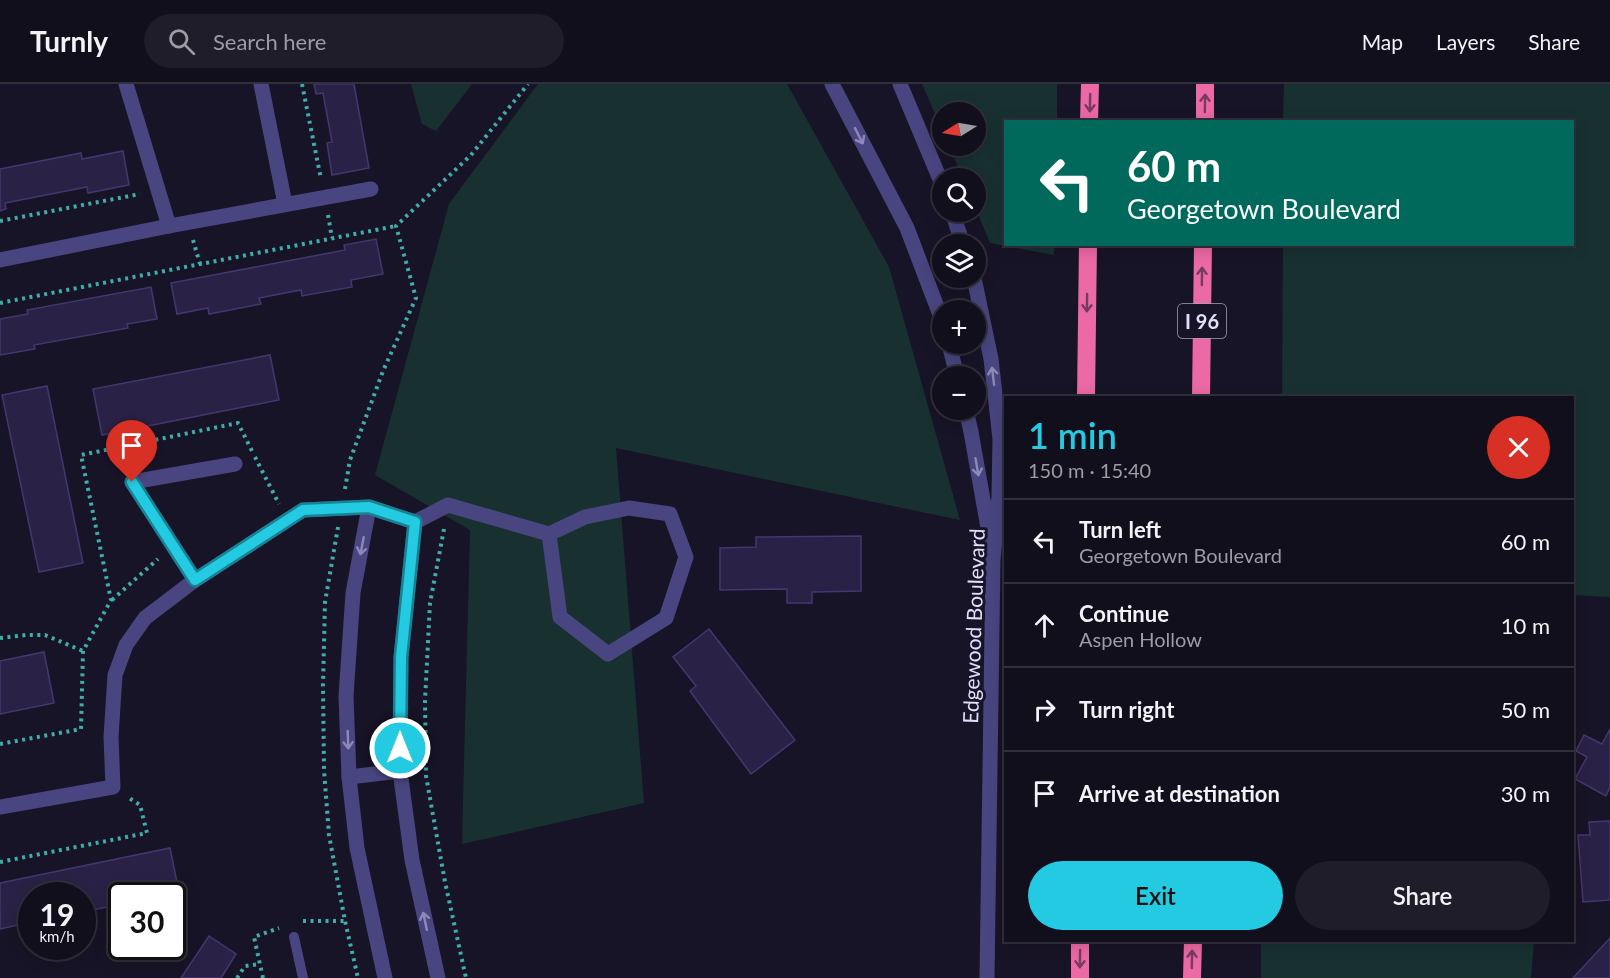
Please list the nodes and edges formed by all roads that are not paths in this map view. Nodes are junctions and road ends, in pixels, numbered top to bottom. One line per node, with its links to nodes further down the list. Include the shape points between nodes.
1 (126, 84): 12 (street)
2 (261, 84): 11 (street)
3 (832, 84): 17 (street, one-way to 17, via 907,228)
4 (900, 84): 9 (street)
5 (1090, 84): 7 (highway, one-way to 7)
6 (1205, 84): 8 (highway, one-way to 6)
7 (1089, 120)
8 (1205, 120)
9 (935, 168)
10 (371, 189): 11 (street)
11 (285, 204): 12 (street)
12 (169, 226): 15 (street)
13 (1088, 246): 18 (highway, one-way to 18)
14 (1203, 246): 19 (highway, I 96, one-way to 14)
15 (0, 260)
16 (976, 288): 25 (street, Edgewood Boulevard, one-way to 16, via 1000,439 991,359)
17 (934, 300)
18 (1086, 396)
19 (1201, 396)
20 (968, 420): 25 (street, one-way to 25)
21 (235, 464): 26 (street, via 132,482)
22 (369, 507): 23 (street); 26 (street, via 303,510); 28 (street, one-way to 28, via 353,593 346,696)
23 (415, 522): 24 (street, via 448,505); 27 (street, via 401,657)
24 (549, 534): 24 (street, via 560,617 608,654 666,618 686,557 670,514 629,508 585,517)
25 (993, 560): 36 (street, Edgewood Boulevard)
26 (195, 580): 29 (street, via 145,618 126,645 115,675 113,788)
27 (400, 771): 28 (street); 35 (street, one-way to 27, via 412,860)
28 (349, 777): 34 (street, via 357,848)
29 (0, 807)
30 (294, 937): 33 (lane)
31 (1080, 942): 37 (highway, one-way to 37)
32 (1192, 942): 38 (highway, one-way to 32)
33 (303, 978)
34 (385, 978)
35 (438, 978)
36 (987, 978)
37 (1080, 978)
38 (1192, 978)

